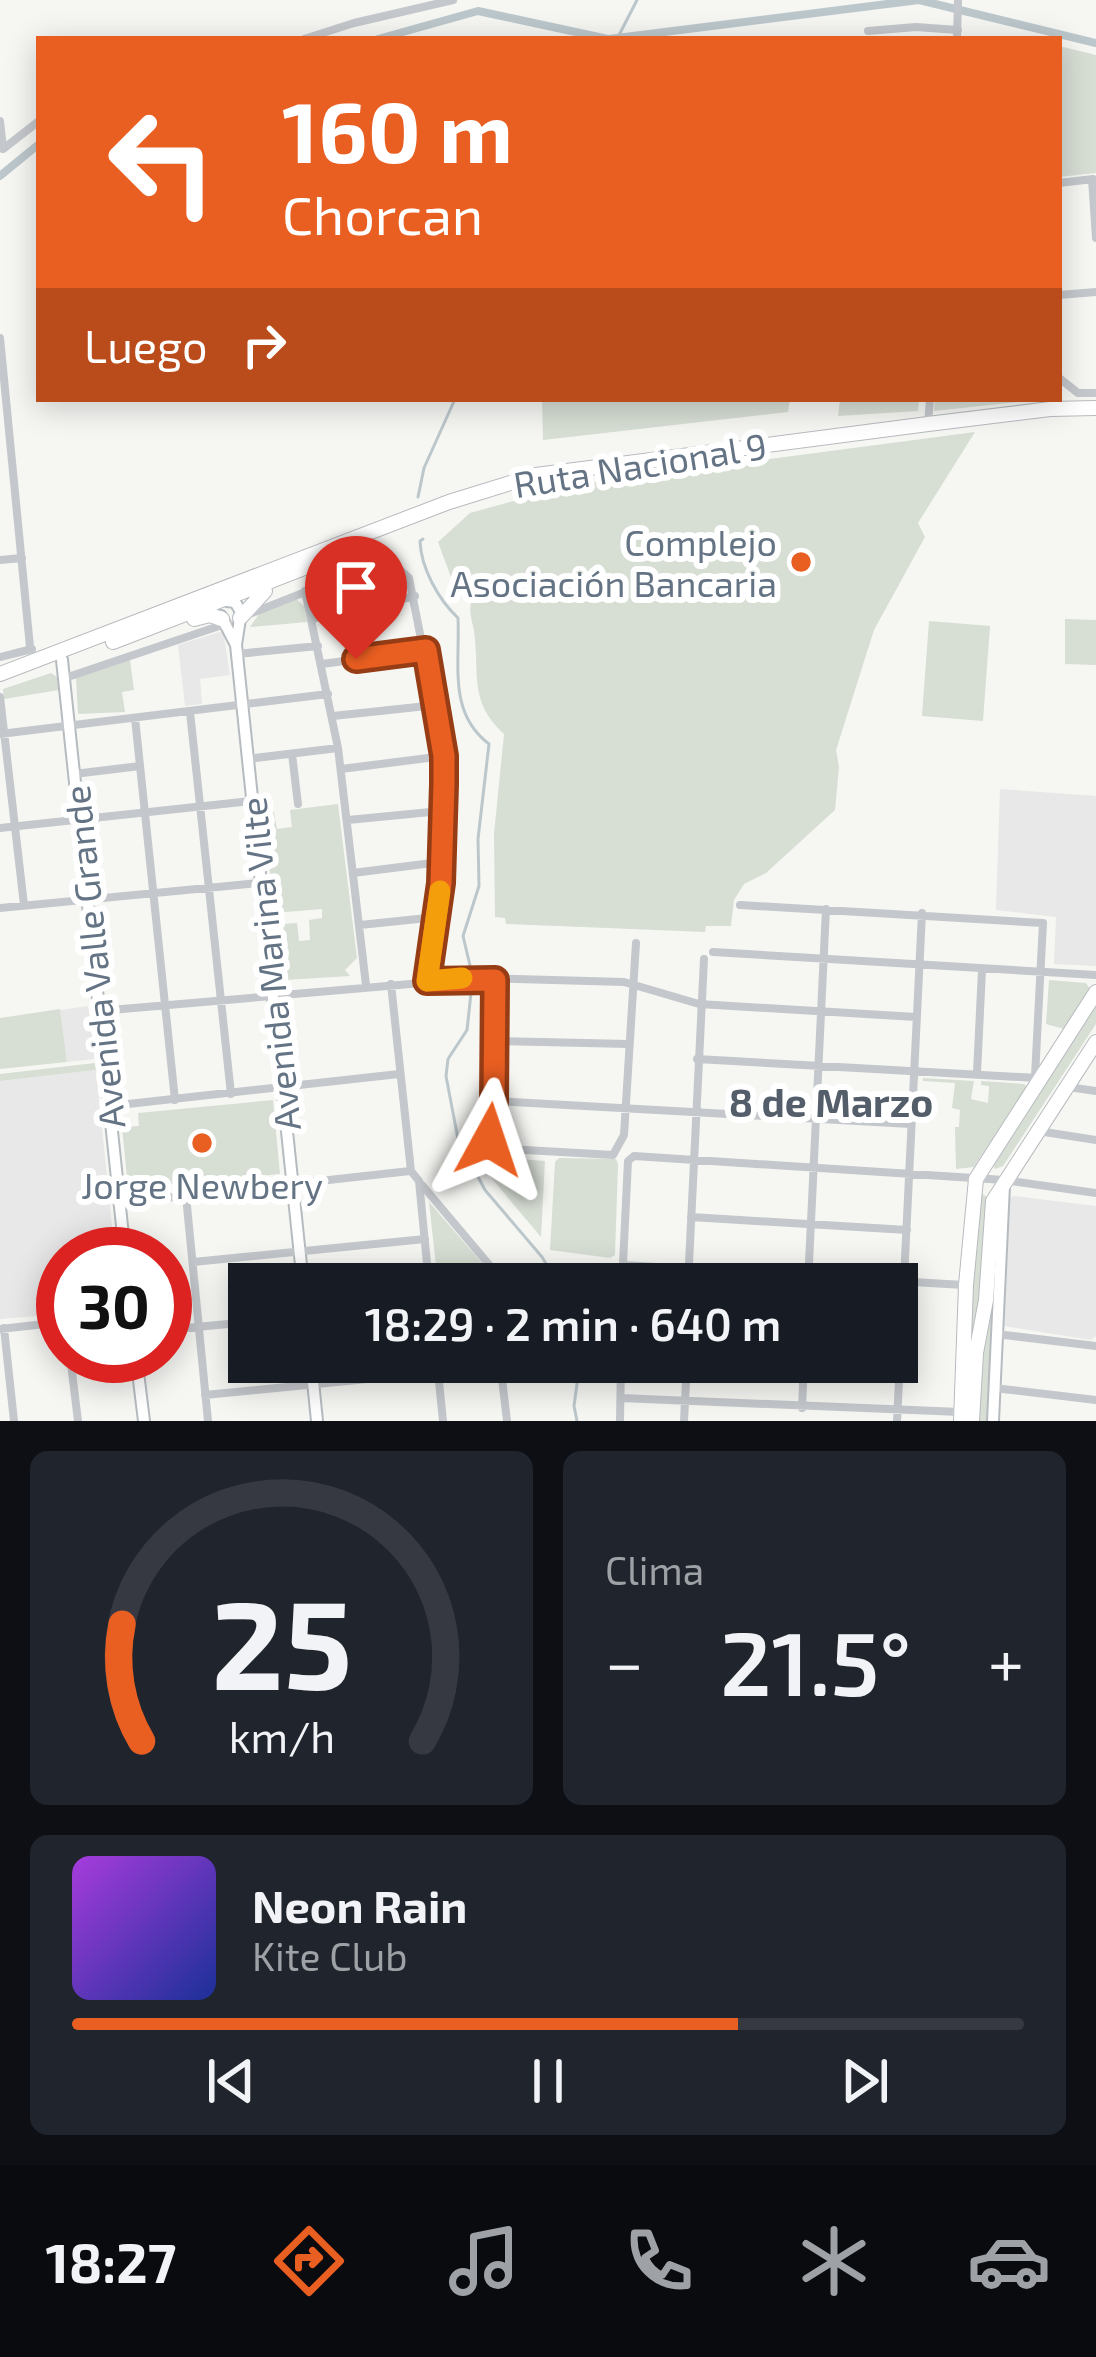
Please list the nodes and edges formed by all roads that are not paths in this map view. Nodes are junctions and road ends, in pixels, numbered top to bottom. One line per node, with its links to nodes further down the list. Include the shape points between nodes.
1 (453, 0): 5 (street)
2 (958, 0): 4 (street)
3 (868, 31): 4 (street)
4 (958, 35)
5 (313, 36)
6 (0, 121): 8 (street)
7 (36, 124): 8 (street)
8 (2, 150)
9 (1094, 179): 10 (street); 11 (street)
10 (1062, 183)
11 (1096, 238)
12 (1096, 292): 13 (street)
13 (1062, 295)
14 (0, 338): 17 (street)
15 (1062, 380): 16 (street, via 1078,393)
16 (1096, 393)
17 (3, 400): 22 (street)
18 (930, 402): 20 (street)
19 (1096, 412): 20 (main road, Ruta Nacional 9, via 1050,409); 27 (main road, Ruta Nacional 9, via 552,479 452,508 299,572)
20 (928, 424): 21 (main road, Ruta Nacional 9, via 536,475)
21 (310, 556): 25 (main road, Ruta Nacional 9); 27 (main road, via 242,589)
22 (22, 558): 23 (street); 30 (street)
23 (0, 560)
24 (305, 592): 26 (street, via 385,562 405,572); 27 (street); 28 (street)
25 (208, 596): 27 (main road); 34 (main road, Ruta Nacional 9)
26 (415, 596): 28 (street); 32 (street)
27 (222, 617): 31 (street, Avenida Marina Vilte); 35 (main road, Ruta Nacional 9); 38 (street)
28 (311, 619): 29 (street)
29 (318, 646): 31 (street); 36 (street)
30 (30, 647): 33 (street); 34 (street)
31 (237, 649): 41 (street, Avenida Marina Vilte)
32 (426, 650): 36 (street); 42 (street)
33 (0, 657)
34 (42, 659): 37 (main road, Ruta Nacional 9)
35 (62, 660): 37 (main road, Ruta Nacional 9); 38 (street, Avenida Valle Grande)
36 (322, 664): 39 (street)
37 (0, 677)
38 (64, 678): 46 (street, Avenida Valle Grande)
39 (328, 694): 41 (street); 44 (street)
40 (0, 697): 47 (street)
41 (242, 705): 43 (street); 51 (street, Avenida Marina Vilte)
42 (436, 705): 44 (street); 50 (street)
43 (190, 712): 45 (street); 57 (street)
44 (333, 716): 48 (street)
45 (135, 718): 46 (street); 52 (street)
46 (69, 726): 47 (street); 54 (street, Avenida Valle Grande)
47 (2, 734): 62 (street)
48 (338, 748): 49 (street); 53 (street)
49 (292, 754): 51 (street); 56 (street)
50 (444, 756): 53 (street); 58 (street)
51 (248, 759): 55 (street, Avenida Marina Vilte)
52 (140, 766): 54 (street); 59 (street)
53 (341, 769): 61 (street)
54 (74, 774): 60 (street, Avenida Valle Grande)
55 (251, 801): 57 (street); 66 (street, Avenida Marina Vilte)
56 (298, 803)
57 (200, 806): 59 (street); 67 (street)
58 (441, 811): 61 (street); 64 (street)
59 (145, 813): 60 (street); 68 (street)
60 (79, 819): 62 (street); 69 (street, Avenida Valle Grande)
61 (348, 820): 65 (street)
62 (14, 827): 63 (street); 70 (street)
63 (0, 828)
64 (440, 862): 65 (street); 75 (street)
65 (353, 873): 76 (street)
66 (260, 883): 67 (street); 89 (street, Avenida Marina Vilte)
67 (208, 888): 68 (street); 90 (street)
68 (153, 893): 69 (street); 91 (street)
69 (87, 899): 70 (street); 93 (street, Avenida Valle Grande)
70 (24, 905): 72 (street)
71 (740, 905): 73 (street)
72 (0, 908)
73 (826, 908): 74 (street); 78 (street)
74 (922, 914): 79 (street); 81 (street, via 1042,923)
75 (437, 917): 76 (street); 84 (street)
76 (359, 925): 87 (street)
77 (636, 943): 86 (street)
78 (823, 959): 79 (street); 92 (street, via 708,955); 94 (street)
79 (919, 965): 80 (street); 95 (street)
80 (982, 970): 81 (street); 102 (street)
81 (1043, 972): 82 (street); 104 (street)
82 (1096, 975)
83 (495, 980): 84 (street); 86 (street); 96 (street)
84 (427, 981): 85 (street)
85 (391, 984): 87 (street); 103 (street)
86 (633, 984): 92 (street); 98 (street)
87 (366, 985): 89 (street)
88 (1096, 992): 104 (main road)
89 (270, 994): 90 (street); 106 (street, Avenida Marina Vilte)
90 (220, 999): 91 (street); 108 (street)
91 (165, 1004): 93 (street); 109 (street)
92 (699, 1004): 94 (street); 99 (street)
93 (99, 1011): 111 (street, Avenida Valle Grande)
94 (821, 1012): 95 (street); 100 (street)
95 (916, 1017): 101 (street)
96 (496, 1041): 98 (street); 110 (street)
97 (1096, 1042): 105 (main road)
98 (629, 1044): 112 (street)
99 (697, 1059): 100 (street); 113 (street)
100 (819, 1065): 101 (street); 114 (street)
101 (914, 1070): 102 (street); 115 (street)
102 (977, 1073): 104 (street)
103 (399, 1074): 106 (street); 120 (street)
104 (1037, 1078): 122 (main road)
105 (1067, 1087): 107 (street); 116 (main road)
106 (281, 1088): 108 (street); 125 (street, Avenida Marina Vilte)
107 (1096, 1091)
108 (231, 1094): 109 (street)
109 (175, 1100): 111 (street)
110 (494, 1101): 112 (street); 112 (street, via 493,1150 613,1155)
111 (108, 1106): 128 (street, Avenida Valle Grande)
112 (627, 1106): 113 (street)
113 (695, 1109): 114 (street); 118 (street)
114 (816, 1119): 115 (street); 119 (street)
115 (911, 1124): 121 (street)
116 (1036, 1131): 117 (street); 123 (main road)
117 (1096, 1140)
118 (693, 1160): 119 (street); 129 (street); 139 (street, via 628,1161)
119 (814, 1169): 121 (street); 130 (street)
120 (411, 1171): 124 (street); 125 (street)
121 (909, 1176): 122 (street); 132 (street)
122 (976, 1179): 123 (street); 144 (main road)
123 (1004, 1180): 126 (street); 150 (street); 170 (main road, via 990,1212 986,1301)
124 (419, 1181): 133 (street); 138 (street)
125 (292, 1185): 127 (street); 134 (street, Avenida Marina Vilte)
126 (1096, 1193)
127 (186, 1196): 128 (street); 135 (street)
128 (119, 1203): 131 (street, Avenida Valle Grande)
129 (691, 1217): 130 (street); 140 (street)
130 (811, 1224): 132 (street); 141 (street)
131 (122, 1227)
132 (907, 1230): 142 (street)
133 (425, 1239): 134 (street); 137 (street)
134 (299, 1250): 135 (street); 136 (street, Avenida Marina Vilte)
135 (193, 1262): 147 (street)
136 (301, 1263)
137 (427, 1263)
138 (488, 1263)
139 (622, 1263)
140 (688, 1263)
141 (809, 1263)
142 (905, 1263)
143 (918, 1283): 144 (street)
144 (966, 1285): 170 (main road)
145 (228, 1324): 147 (street)
146 (36, 1325): 149 (street)
147 (199, 1327): 148 (street); 163 (street)
148 (192, 1328)
149 (2, 1329): 171 (street)
150 (996, 1334): 151 (street); 162 (street)
151 (1096, 1346)
152 (73, 1383): 172 (street)
153 (139, 1383): 173 (street)
154 (328, 1383): 161 (street)
155 (439, 1383): 176 (street)
156 (502, 1383): 177 (street)
157 (621, 1383): 164 (street)
158 (685, 1383): 166 (street)
159 (804, 1383): 168 (street)
160 (898, 1383): 169 (street)
161 (314, 1385): 163 (street); 175 (street)
162 (994, 1388): 165 (street); 181 (street)
163 (206, 1395): 174 (street)
164 (621, 1397): 166 (street); 178 (street)
165 (1096, 1400)
166 (685, 1402): 167 (street); 179 (street)
167 (748, 1406): 168 (street); 180 (street)
168 (802, 1408): 169 (street)
169 (897, 1416): 170 (street)
170 (965, 1418)
171 (14, 1421)
172 (78, 1421)
173 (144, 1421)
174 (208, 1421)
175 (317, 1421)
176 (443, 1421)
177 (507, 1421)
178 (620, 1421)
179 (684, 1421)
180 (747, 1421)
181 (993, 1421)

